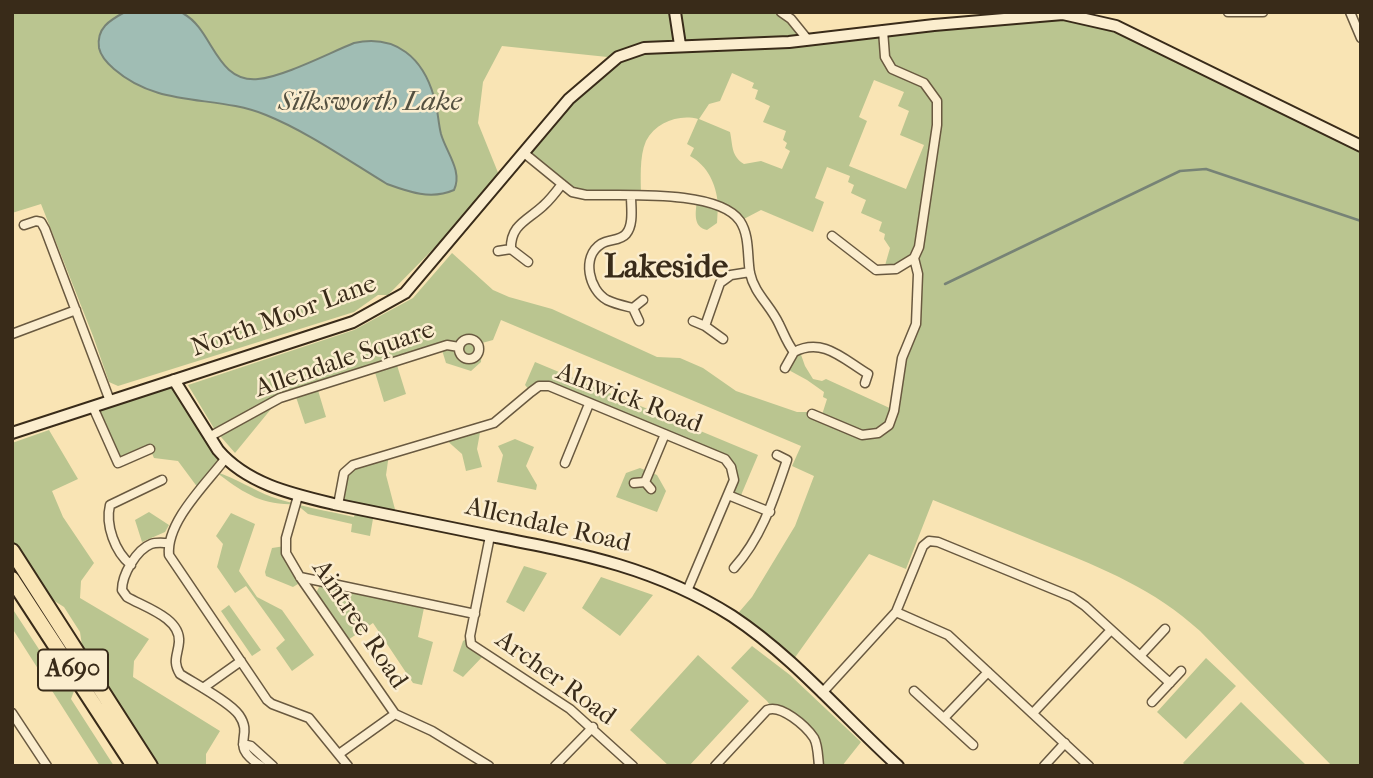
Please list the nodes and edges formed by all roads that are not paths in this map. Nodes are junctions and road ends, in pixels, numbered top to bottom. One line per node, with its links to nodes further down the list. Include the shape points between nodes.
1 (676, 12): 10 (street)
2 (780, 12): 9 (street)
3 (1228, 12): 4 (street)
4 (1263, 12)
5 (1350, 12): 8 (street)
6 (1075, 14): 7 (street, North Moor Lane); 11 (street, North Moor Lane, via 1116,26)
7 (883, 30): 9 (street, North Moor Lane); 19 (street, via 885,57 892,69 924,83 937,102)
8 (1361, 38)
9 (808, 40): 10 (street, North Moor Lane)
10 (680, 45): 12 (street, North Moor Lane, via 644,48 618,57 569,99)
11 (1361, 146)
12 (524, 153): 13 (street); 35 (street, North Moor Lane, via 395,301 353,322)
13 (562, 184): 14 (street, via 586,195); 17 (street, via 546,204 517,226)
14 (631, 197): 21 (street, via 697,199 729,210 744,229); 22 (street, via 628,232 592,253)
15 (23, 226): 26 (street, via 41,222)
16 (832, 236): 19 (street, via 876,270 896,269)
17 (511, 249): 18 (street); 20 (street)
18 (498, 251)
19 (914, 258): 40 (street, via 916,324 902,358 889,425 878,433 862,435)
20 (528, 262)
21 (750, 272): 29 (street, via 731,275 720,284); 33 (street, via 755,289)
22 (594, 287): 23 (street); 25 (street, via 608,300)
23 (585, 292)
24 (643, 300): 25 (street)
25 (633, 308): 27 (street)
26 (76, 310): 30 (street); 37 (street)
27 (639, 321)
28 (693, 321): 29 (street)
29 (705, 326): 31 (street)
30 (12, 334)
31 (723, 339)
32 (459, 347): 43 (street, Allendale Square, via 447,345 280,398)
33 (794, 352): 34 (street); 36 (street, via 820,346 872,372)
34 (785, 368)
35 (174, 380): 37 (street, North Moor Lane); 43 (street, Allendale Road)
36 (864, 383)
37 (110, 401): 39 (street, North Moor Lane)
38 (589, 404): 42 (street, Alnwick Road); 47 (street); 52 (street, Alnwick Road, via 539,386 494,423 350,467 344,473)
39 (93, 407): 41 (street, North Moor Lane); 44 (street, via 118,463)
40 (812, 414)
41 (12, 433)
42 (665, 435): 49 (street, via 648,485); 50 (street, Alnwick Road, via 724,459 734,480)
43 (209, 437): 46 (street, Allendale Road)
44 (150, 449)
45 (776, 455): 53 (street, via 787,460)
46 (225, 459): 51 (street, Allendale Road, via 260,482); 55 (street, via 173,527)
47 (565, 463)
48 (162, 480): 57 (street, via 110,505 107,515 119,555)
49 (634, 483)
50 (728, 495): 53 (street); 61 (street, Alnwick Road)
51 (298, 496): 52 (street, Allendale Road); 59 (street, Aintree Road, via 285,546)
52 (338, 505): 54 (street, Allendale Road)
53 (770, 512): 58 (street)
54 (489, 536): 61 (street, Allendale Road, via 630,567); 63 (street, Archer Road)
55 (168, 543): 57 (street, via 151,544); 67 (street, via 175,567)
56 (12, 551): 86 (highway, A690)
57 (131, 565): 71 (street, via 122,590 174,625 179,639 176,668)
58 (734, 568)
59 (300, 577): 63 (street); 77 (street, Aintree Road)
60 (12, 579): 85 (highway, A690)
61 (687, 591): 73 (street, Allendale Road, via 752,631)
62 (896, 612): 65 (street, via 929,541 1072,597); 69 (street, via 948,635); 73 (street)
63 (475, 614): 79 (street, Archer Road, via 470,636 476,649)
64 (1165, 629): 66 (street)
65 (1111, 630): 66 (street); 76 (street)
66 (1140, 656): 70 (street)
67 (241, 661): 71 (street); 83 (street, via 267,701 309,718)
68 (1181, 671): 70 (street)
69 (988, 672): 76 (street); 78 (street)
70 (1170, 683): 74 (street)
71 (203, 688): 81 (street, via 238,713)
72 (914, 691): 78 (street)
73 (822, 692): 95 (street, Allendale Road)
74 (1152, 702)
75 (12, 713): 84 (street)
76 (1033, 713): 80 (street)
77 (395, 714): 83 (street); 90 (street, Aintree Road, via 442,736)
78 (944, 718): 82 (street)
79 (593, 727): 91 (street); 92 (street, Archer Road)
80 (1065, 743): 96 (street); 97 (street)
81 (243, 744): 87 (street, via 243,751); 88 (street)
82 (973, 745)
83 (339, 754): 89 (street)
84 (47, 766)
85 (134, 766)
86 (150, 766)
87 (261, 766)
88 (273, 766)
89 (348, 766)
90 (489, 766)
91 (555, 766)
92 (633, 766)
93 (715, 766): 94 (street, via 772,708 788,714 814,738)
94 (819, 766)
95 (898, 766)
96 (1044, 766)
97 (1089, 766)

